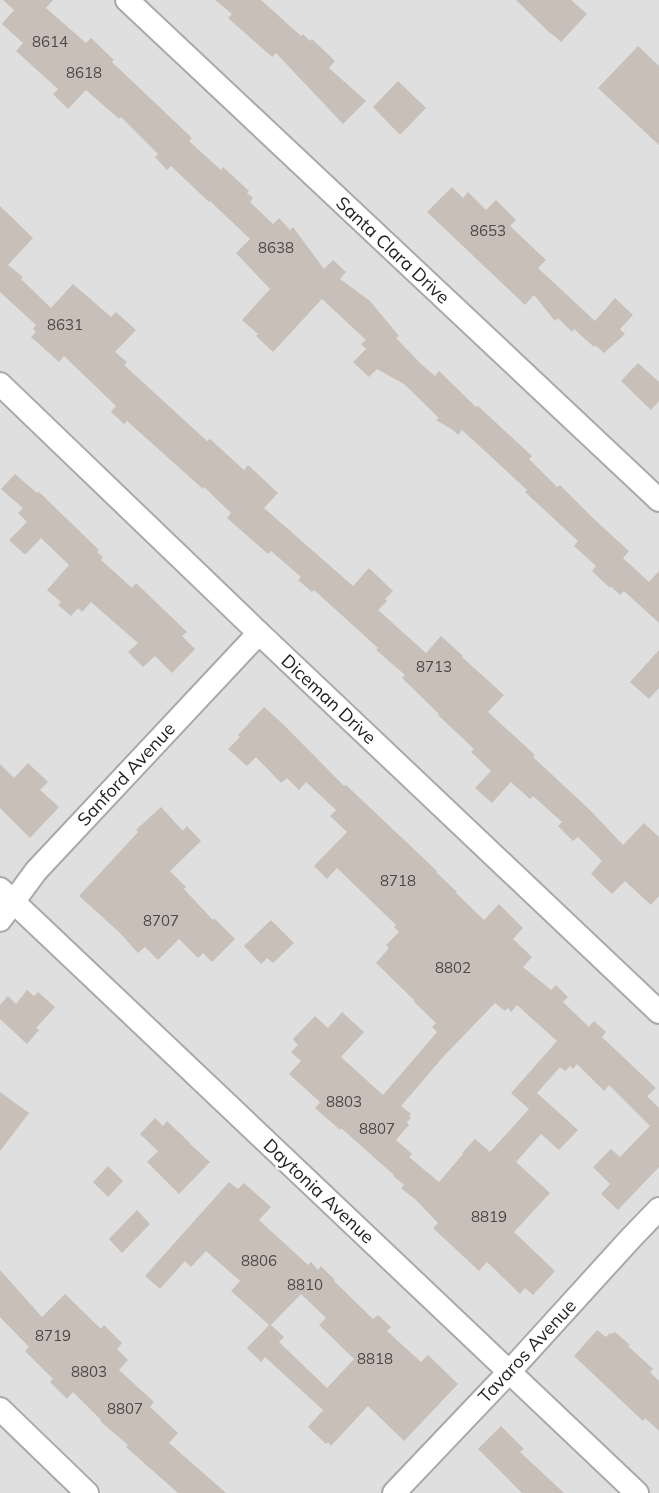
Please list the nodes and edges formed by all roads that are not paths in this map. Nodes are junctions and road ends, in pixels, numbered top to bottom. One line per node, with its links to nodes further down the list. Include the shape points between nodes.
1 (127, 0): 3 (street, Santa Clara Drive)
2 (0, 384): 4 (street, Diceman Drive)
3 (659, 500)
4 (259, 633): 5 (street, Sanford Avenue, via 36,871); 7 (street, Diceman Drive)
5 (6, 895): 6 (street, Sanford Avenue); 9 (street, Daytonia Avenue)
6 (0, 920)
7 (659, 1012)
8 (659, 1209): 9 (street, Tavaros Avenue)
9 (510, 1371): 12 (street, Tavaros Avenue); 13 (street, Daytonia Avenue)
10 (0, 1409): 11 (street)
11 (87, 1493)
12 (394, 1493)
13 (638, 1493)

